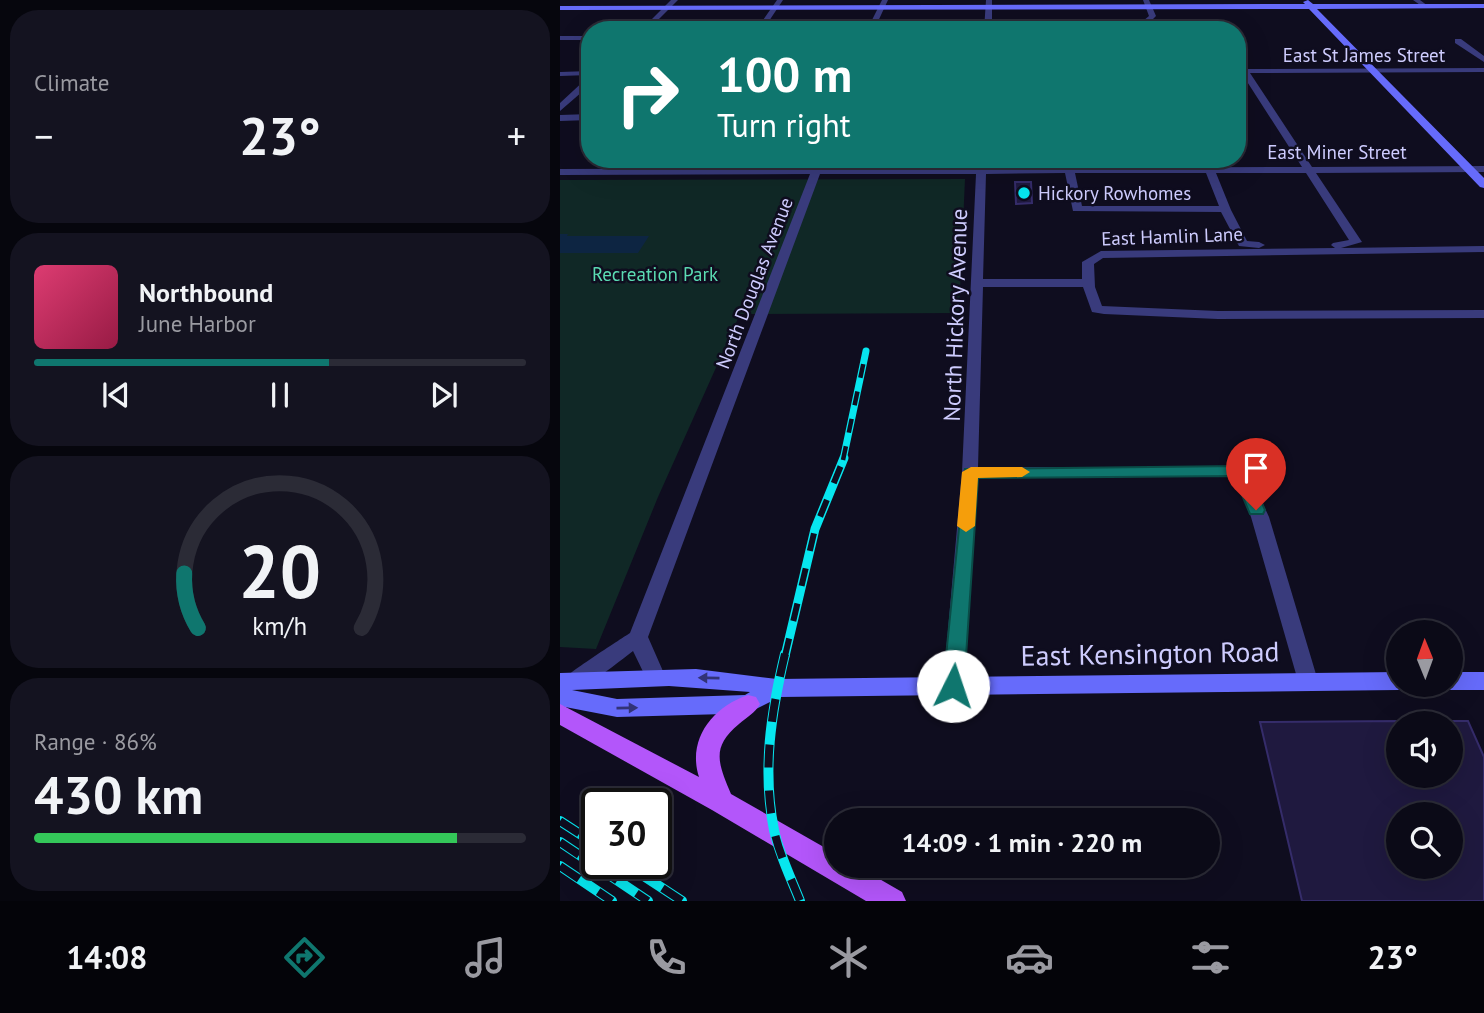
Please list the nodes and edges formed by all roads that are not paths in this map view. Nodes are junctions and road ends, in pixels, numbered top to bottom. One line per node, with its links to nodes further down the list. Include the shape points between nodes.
1 (675, 0): 11 (street)
2 (1416, 0): 8 (street)
3 (989, 3): 4 (street); 7 (street); 15 (street)
4 (1147, 3): 5 (street); 16 (street, via 1153,16)
5 (1308, 3): 8 (street); 21 (street)
6 (777, 4): 7 (street); 11 (street); 13 (street)
7 (882, 4): 14 (street)
8 (1425, 6): 9 (street)
9 (1484, 6)
10 (560, 8): 11 (street)
11 (668, 8): 12 (street)
12 (654, 21)
13 (765, 21)
14 (874, 21)
15 (988, 21)
16 (1148, 21)
17 (581, 37): 18 (street)
18 (560, 38)
19 (1458, 41): 20 (street)
20 (1484, 60)
21 (1371, 70): 22 (street, East St James Street); 23 (street, East St James Street); 39 (street)
22 (1484, 70)
23 (1246, 71)
24 (581, 73): 25 (street)
25 (560, 74)
26 (1246, 74): 38 (street)
27 (581, 88): 28 (street)
28 (560, 108)
29 (581, 117): 30 (street)
30 (560, 118)
31 (658, 168): 44 (street)
32 (749, 168): 44 (street, East Miner Street)
33 (818, 168): 52 (street, North Douglas Avenue)
34 (982, 168): 48 (street, North Hickory Avenue)
35 (1034, 168): 41 (street, East Miner Street)
36 (1098, 168): 41 (street, East Miner Street)
37 (1183, 168): 42 (street, East Miner Street)
38 (1309, 169): 39 (street, East Miner Street); 42 (street, East Miner Street); 46 (street, via 1356,242 1246,245)
39 (1468, 169): 40 (street, East Miner Street); 45 (street)
40 (1484, 169)
41 (1069, 170): 46 (street, via 1077,209)
42 (1210, 170): 46 (street)
43 (560, 172): 44 (street, East Miner Street)
44 (656, 172)
45 (1484, 185)
46 (1226, 209)
47 (1484, 249): 49 (street, East Hamlin Lane, via 1101,255 1088,262)
48 (978, 283): 49 (street); 51 (street, North Hickory Avenue)
49 (1088, 283): 50 (street, via 1094,304 1104,310 1218,315)
50 (1484, 314)
51 (971, 472): 54 (street, via 1240,471 1260,517); 58 (street, North Hickory Avenue)
52 (638, 637): 53 (street); 59 (street)
53 (656, 678): 59 (street, East Kensington Road); 60 (street, East Kensington Road, one-way to 53, via 737,679)
54 (1308, 681): 55 (street, East Kensington Road); 58 (street, East Kensington Road)
55 (1386, 681)
56 (1463, 681): 57 (street)
57 (1484, 681)
58 (953, 686): 60 (street, East Kensington Road)
59 (564, 687): 61 (street, East Kensington Road, one-way to 61, via 617,708)
60 (777, 688): 61 (street, East Kensington Road)
61 (748, 704): 63 (main road, via 712,733 704,752)
62 (560, 714): 63 (main road)
63 (721, 802): 64 (main road)
64 (892, 901)

